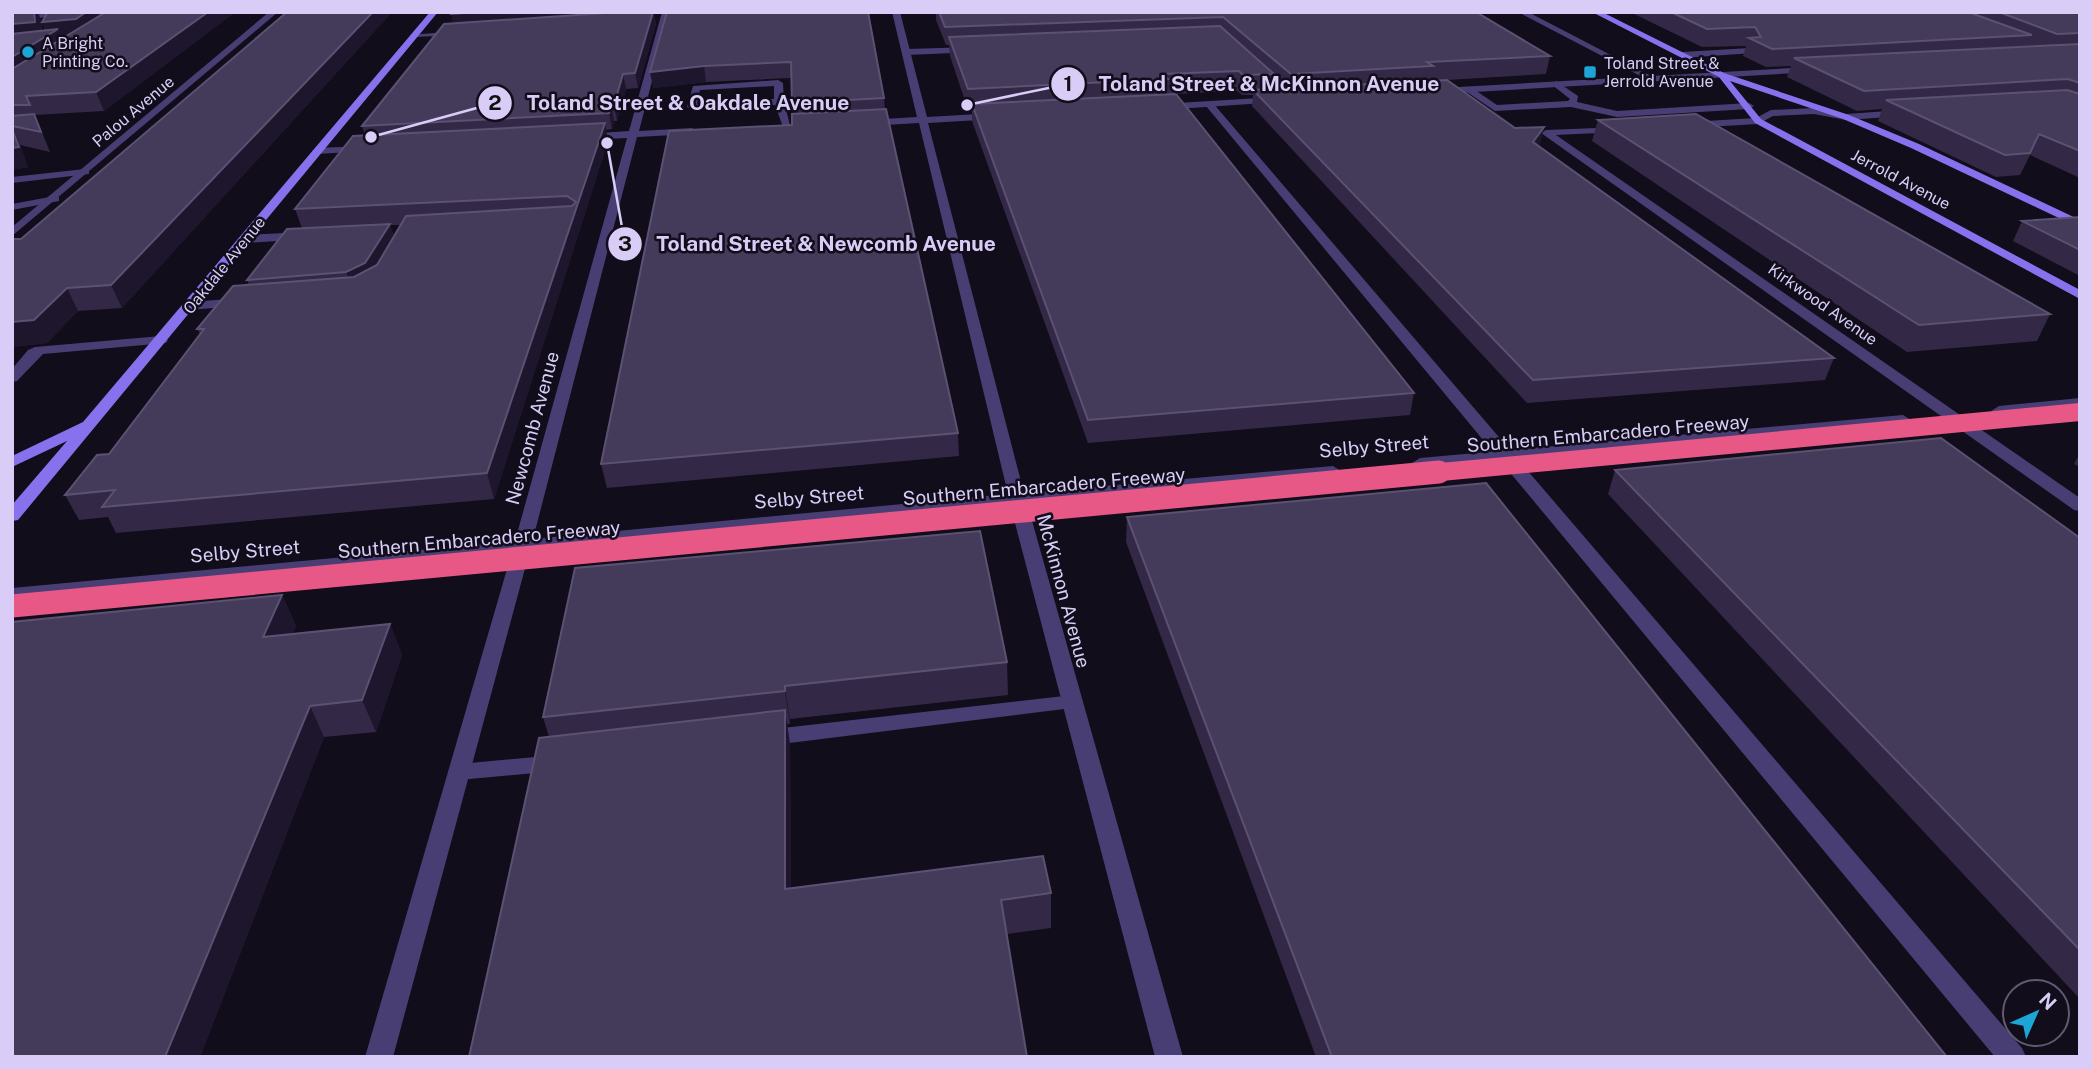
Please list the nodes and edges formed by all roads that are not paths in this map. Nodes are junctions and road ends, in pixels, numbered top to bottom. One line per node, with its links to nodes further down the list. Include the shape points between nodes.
1 (87, 12): 8 (street)
2 (274, 12): 43 (street, Palou Avenue)
3 (434, 12): 10 (street, Oakdale Avenue)
4 (896, 12): 13 (street, McKinnon Avenue)
5 (1522, 12): 17 (street)
6 (1597, 12): 14 (street, Jerrold Avenue)
7 (661, 16): 39 (street, Newcomb Avenue)
8 (12, 19)
9 (471, 33): 10 (street)
10 (414, 35): 42 (street, Oakdale Avenue)
11 (990, 49): 13 (street)
12 (1750, 51): 14 (street)
13 (907, 52): 30 (street, McKinnon Avenue)
14 (1682, 55): 16 (street, Jerrold Avenue)
15 (1828, 69): 16 (street)
16 (1721, 75): 17 (street); 25 (street, Jerrold Avenue); 29 (street, Jerrold Avenue)
17 (1653, 79): 18 (street)
18 (1556, 84): 20 (street); 24 (street, via 1575,98)
19 (1275, 88): 23 (street, via 1287,100)
20 (1469, 90): 21 (street); 24 (street, via 1495,108)
21 (1425, 92)
22 (779, 102): 22 (street, via 729,105 692,107 696,88 778,83); 36 (street)
23 (1209, 104): 26 (street); 61 (street)
24 (1571, 104): 25 (street, via 1616,114)
25 (1749, 106): 31 (street, Jerrold Avenue)
26 (1153, 107)
27 (1913, 113): 29 (street)
28 (1013, 115): 30 (street)
29 (1846, 117): 31 (street, via 1814,111 1770,113); 47 (street, Jerrold Avenue)
30 (925, 120): 32 (street); 63 (street, McKinnon Avenue)
31 (1758, 121): 33 (street); 51 (street, Jerrold Avenue)
32 (856, 123)
33 (1678, 125)
34 (801, 126): 36 (street)
35 (775, 127): 36 (street)
36 (788, 127)
37 (1625, 129): 64 (street, Kirkwood Avenue, via 1546,134)
38 (710, 131): 39 (street)
39 (632, 134): 40 (street); 66 (street, Newcomb Avenue)
40 (568, 138)
41 (376, 148): 42 (street)
42 (317, 151): 50 (street, Oakdale Avenue)
43 (85, 172): 44 (street); 45 (street, Palou Avenue)
44 (12, 180)
45 (55, 198): 46 (street); 48 (street, Palou Avenue)
46 (12, 206)
47 (2080, 225)
48 (12, 233)
49 (325, 235): 50 (street)
50 (245, 239): 53 (street, Oakdale Avenue)
51 (2080, 295)
52 (253, 302): 53 (street)
53 (190, 306): 54 (street, Oakdale Avenue)
54 (161, 340): 55 (street, via 40,350); 60 (street, Oakdale Avenue)
55 (12, 378)
56 (2080, 402): 57 (street); 67 (highway, Southern Embarcadero Freeway)
57 (1999, 411)
58 (2080, 412): 68 (highway, Southern Embarcadero Freeway, bridge)
59 (1903, 420): 61 (street, Selby Street)
60 (93, 421): 62 (street); 65 (street, Oakdale Avenue)
61 (1506, 456): 63 (street, Selby Street); 75 (street)
62 (12, 462)
63 (1017, 498): 66 (street, Selby Street); 69 (street, McKinnon Avenue)
64 (2080, 506)
65 (12, 516)
66 (523, 545): 67 (street, Selby Street); 72 (street, Newcomb Avenue)
67 (12, 593)
68 (12, 606)
69 (1073, 702): 70 (street); 74 (street, McKinnon Avenue)
70 (738, 741)
71 (575, 760): 72 (street)
72 (459, 772): 73 (street, Newcomb Avenue)
73 (379, 1057)
74 (1170, 1057)
75 (2012, 1057)

